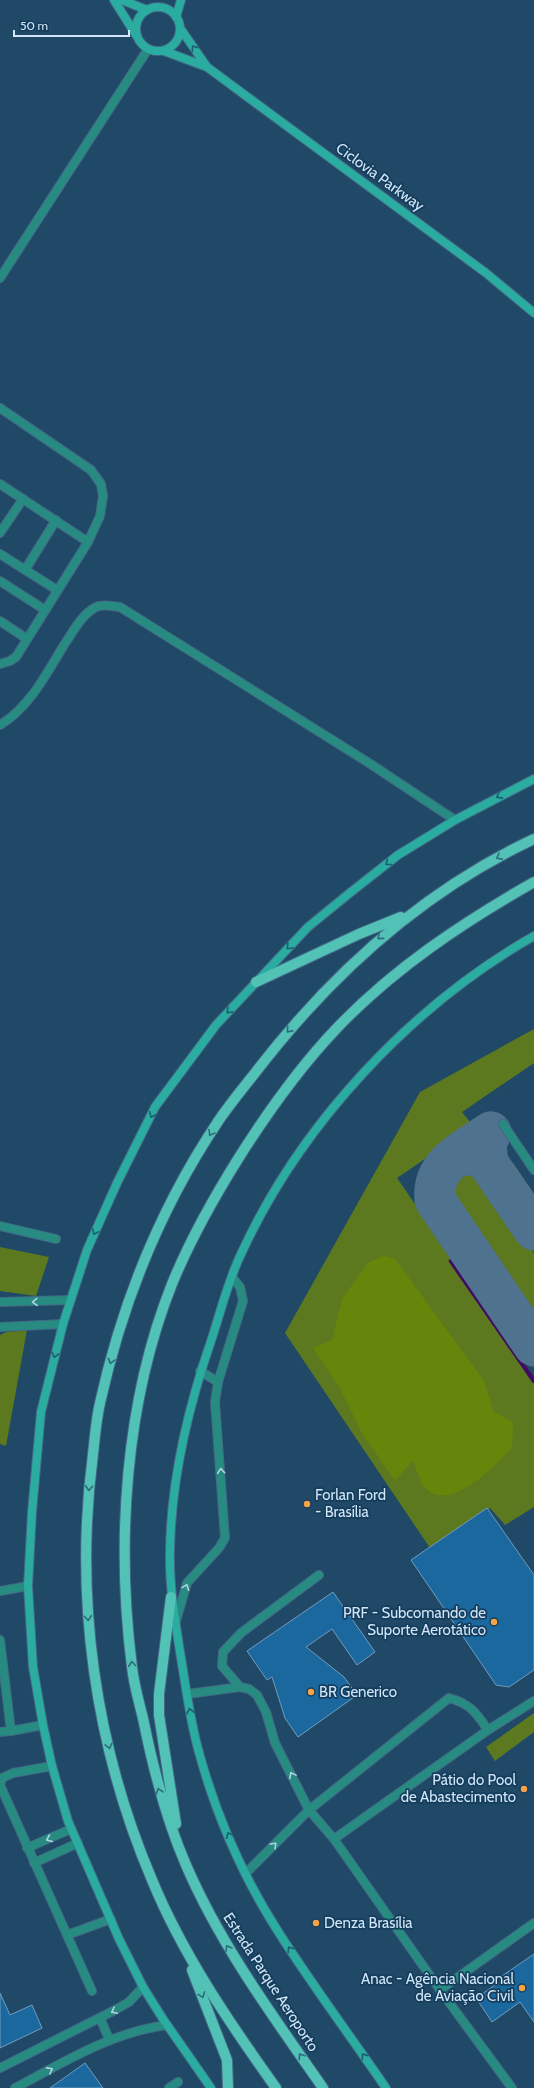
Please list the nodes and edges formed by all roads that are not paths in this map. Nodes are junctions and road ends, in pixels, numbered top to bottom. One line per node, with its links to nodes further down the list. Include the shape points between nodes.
1 (114, 0): 9 (street)
2 (122, 0): 6 (street)
3 (164, 0): 5 (street)
4 (181, 0): 7 (street)
5 (156, 7): 6 (street); 7 (street, via 171,11)
6 (147, 10): 9 (street, via 137,22)
7 (176, 17): 8 (street)
8 (180, 28): 11 (street, via 176,43); 12 (street, Ciclovia Parkway, one-way to 8)
9 (138, 37): 10 (street)
10 (148, 49): 11 (street); 13 (street)
11 (164, 51): 12 (street, Ciclovia Parkway)
12 (207, 67): 14 (street, Ciclovia Parkway, via 486,273)
13 (0, 278)
14 (534, 313)
15 (0, 408): 20 (street, via 91,470 101,484 104,496 100,516)
16 (0, 484): 17 (street)
17 (23, 498): 18 (street); 19 (street)
18 (56, 520): 20 (street); 22 (street)
19 (0, 533)
20 (88, 542): 24 (street)
21 (0, 554): 22 (street)
22 (25, 570): 24 (street)
23 (0, 581): 25 (street)
24 (57, 590): 25 (street)
25 (44, 610): 27 (street)
26 (0, 621): 27 (street)
27 (27, 639): 28 (street, via 16,657)
28 (0, 664)
29 (0, 725): 31 (street, via 20,710 77,625 89,612 108,605 120,607)
30 (534, 779): 31 (street, one-way to 31)
31 (455, 820): 36 (street, one-way to 36, via 398,855 338,902 308,927)
32 (534, 839): 34 (main road, one-way to 34, via 472,872)
33 (534, 882): 68 (main road, Estrada Parque Aeroporto, one-way to 33, via 158,1790 132,1670 124,1539 135,1417 149,1352 172,1284 193,1238 251,1137 292,1078 336,1028 382,986 436,943 482,912)
34 (412, 913): 36 (main road, via 359,934); 74 (main road, one-way to 74, via 381,936 336,978 283,1036 220,1118 183,1179 147,1253 117,1337 99,1406 86,1532 86,1585 94,1675 108,1746 130,1823 152,1880)
35 (534, 936): 41 (street, via 471,977 412,1024 364,1071 284,1176 241,1254)
36 (256, 982): 42 (street, one-way to 42, via 216,1025 155,1108 87,1250)
37 (503, 1124): 38 (street)
38 (534, 1170)
39 (0, 1226): 40 (street)
40 (56, 1239)
41 (232, 1277): 46 (street); 47 (street, via 240,1287 243,1301)
42 (70, 1300): 43 (street, one-way to 43); 44 (street)
43 (0, 1302)
44 (63, 1324): 45 (street); 49 (street, one-way to 49, via 41,1412)
45 (0, 1327)
46 (200, 1371): 47 (street); 51 (street, via 180,1456 174,1495 170,1551)
47 (218, 1382): 52 (street, one-way to 47, via 187,1583 225,1538 215,1402)
48 (319, 1575): 54 (street, via 241,1634 223,1652 222,1666)
49 (28, 1586): 50 (street); 57 (street, via 33,1667)
50 (0, 1591)
51 (171, 1597): 52 (street); 68 (main road, via 159,1715)
52 (175, 1625): 55 (street)
53 (0, 1640): 59 (street)
54 (240, 1687): 55 (street); 63 (street, one-way to 54, via 275,1743 266,1712 257,1694)
55 (187, 1694): 70 (street, one-way to 55, via 221,1817 199,1755)
56 (534, 1701): 58 (street)
57 (43, 1724): 59 (street); 61 (street)
58 (488, 1730): 63 (street, via 473,1709 461,1701 449,1698); 65 (street)
59 (11, 1731): 60 (street)
60 (0, 1732)
61 (52, 1766): 62 (street); 64 (street)
62 (1, 1777): 67 (street, via 0,1786)
63 (309, 1810): 65 (street); 70 (street, one-way to 63)
64 (71, 1829): 66 (street); 67 (street, one-way to 67)
65 (334, 1839): 76 (street)
66 (78, 1843): 69 (street); 71 (street)
67 (27, 1848): 69 (street)
68 (180, 1850): 88 (main road, Estrada Parque Aeroporto, one-way to 68, via 238,1964 212,1919)
69 (34, 1863): 73 (street)
70 (246, 1873): 89 (street, one-way to 70, via 278,1931)
71 (111, 1919): 73 (street); 75 (street)
72 (534, 1923): 76 (street)
73 (67, 1935): 77 (street)
74 (183, 1946): 86 (main road, one-way to 86, via 227,2060); 87 (main road, via 227,2019)
75 (144, 1987): 78 (street, one-way to 78, via 129,2002); 79 (street)
76 (440, 1990): 90 (street)
77 (92, 1991)
78 (100, 2018): 80 (street); 81 (street)
79 (167, 2025): 80 (street, via 149,2027); 85 (street)
80 (109, 2039): 83 (street, one-way to 80)
81 (0, 2068)
82 (178, 2082): 84 (street)
83 (15, 2088)
84 (169, 2088)
85 (212, 2088)
86 (228, 2088)
87 (276, 2088)
88 (323, 2088)
89 (386, 2088)
90 (512, 2088)

